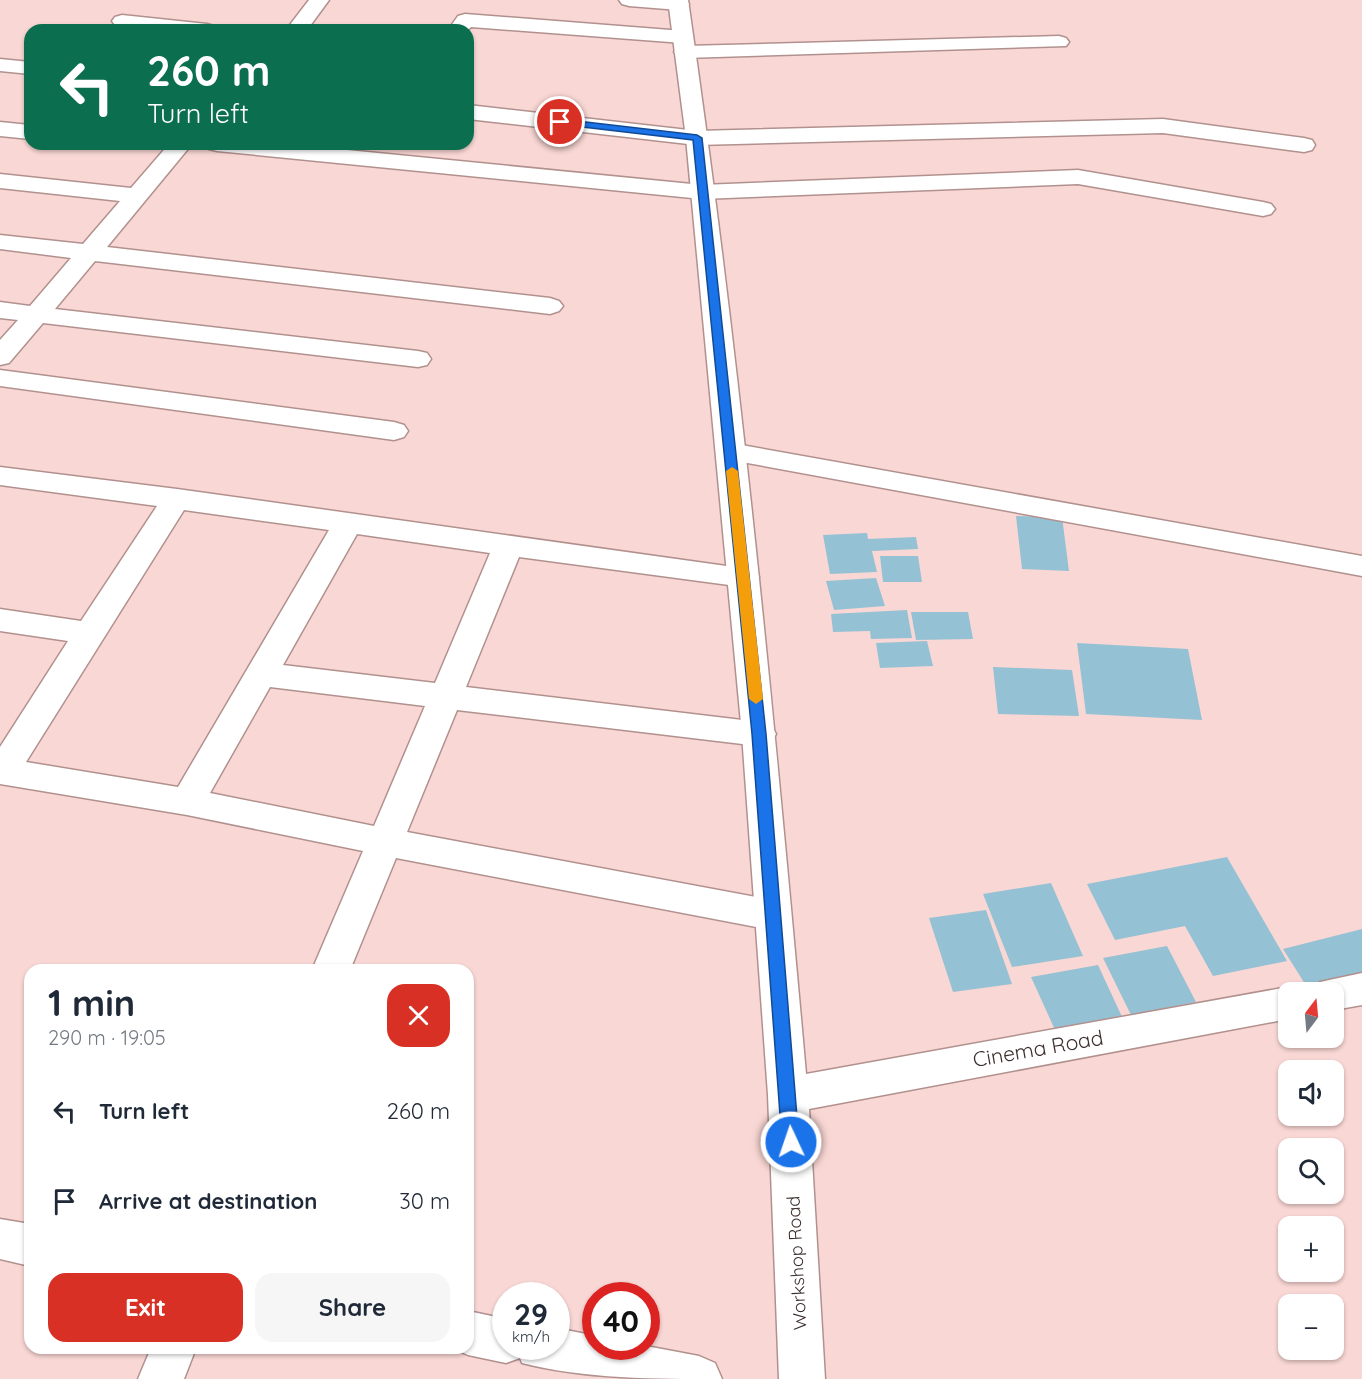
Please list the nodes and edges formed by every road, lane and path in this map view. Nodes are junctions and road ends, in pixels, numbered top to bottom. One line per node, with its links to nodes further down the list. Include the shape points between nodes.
1 (143, 0): 5 (street)
2 (320, 0): 6 (street)
3 (629, 0): 4 (street)
4 (678, 2): 9 (street, Workshop Road)
5 (120, 24)
6 (301, 24)
7 (462, 24): 9 (street, via 465,20)
8 (1059, 42): 9 (street)
9 (684, 44): 15 (street, Workshop Road)
10 (0, 65): 11 (street)
11 (24, 67)
12 (474, 113): 15 (street)
13 (0, 129): 14 (street)
14 (24, 131)
15 (697, 138): 16 (street, via 1163,126); 20 (street, Workshop Road)
16 (1304, 145)
17 (176, 150): 21 (street)
18 (278, 150): 20 (street)
19 (0, 181): 21 (street)
20 (702, 192): 22 (street, via 1078,177); 32 (street, Workshop Road)
21 (137, 196): 24 (street)
22 (1263, 209)
23 (0, 242): 24 (street)
24 (90, 251): 25 (street); 27 (street)
25 (550, 306)
26 (0, 310): 27 (street)
27 (37, 314): 28 (street); 29 (street)
28 (0, 357)
29 (418, 359)
30 (0, 378): 31 (street)
31 (394, 431)
32 (730, 452): 37 (street); 38 (street, Workshop Road)
33 (0, 476): 34 (street)
34 (177, 498): 35 (street); 40 (street)
35 (348, 523): 36 (street); 41 (street)
36 (508, 547): 38 (street); 42 (street)
37 (1362, 566)
38 (744, 577): 43 (street, Workshop Road)
39 (0, 620): 40 (street)
40 (89, 633): 44 (street)
41 (261, 674): 42 (street); 45 (street)
42 (445, 696): 43 (street); 46 (street)
43 (759, 734): 47 (street, Workshop Road)
44 (2, 771): 45 (street)
45 (187, 801): 46 (street)
46 (385, 842): 47 (street); 48 (street)
47 (772, 915): 52 (street, Workshop Road)
48 (334, 964)
49 (1362, 989): 50 (street)
50 (1344, 992)
51 (1278, 1005): 52 (street, Cinema Road)
52 (788, 1095): 61 (street, Workshop Road)
53 (0, 1239): 54 (street)
54 (24, 1244)
55 (474, 1334): 56 (street)
56 (492, 1338)
57 (570, 1353): 60 (street)
58 (171, 1354): 59 (street)
59 (161, 1379)
60 (699, 1379)
61 (802, 1379)

